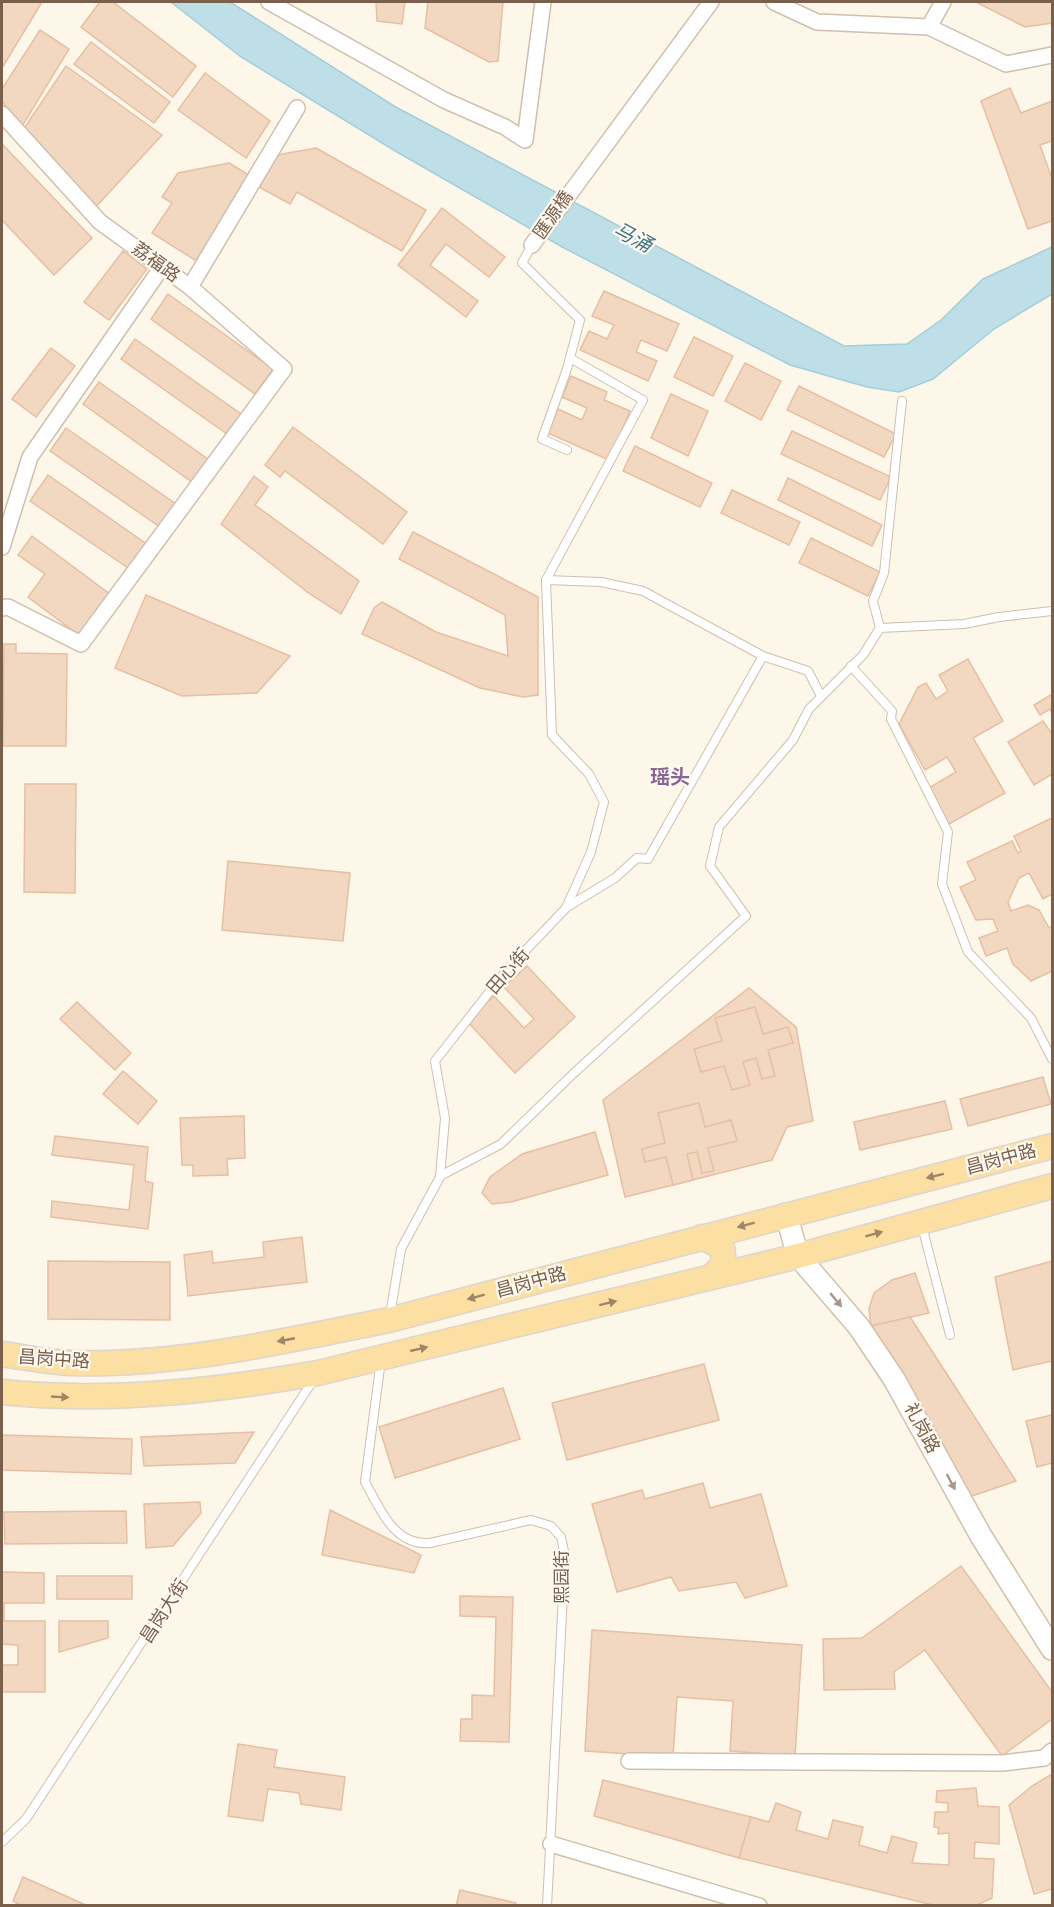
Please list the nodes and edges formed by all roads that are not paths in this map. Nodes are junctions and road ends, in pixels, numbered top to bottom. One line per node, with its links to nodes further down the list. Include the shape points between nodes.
1 (268, 2): 2 (street, via 525,140)
2 (543, 2)
3 (708, 2): 10 (street, 匯源橋)
4 (774, 2): 6 (street, via 817,22)
5 (943, 2): 6 (street)
6 (929, 27): 7 (street, via 1006,64)
7 (1053, 55)
8 (297, 108): 12 (street, 荔福路)
9 (2, 114): 11 (street, 荔福路, via 100,222)
10 (532, 245): 13 (lane, via 522,263 580,320)
11 (162, 267): 12 (street, 荔福路); 16 (street, via 30,457)
12 (190, 287): 18 (street, via 284,369 81,645 8,607)
13 (570, 358): 15 (lane, via 542,438); 17 (lane, via 644,400)
14 (902, 402): 20 (lane, via 884,573 873,601)
15 (567, 450)
16 (2, 547)
17 (546, 580): 21 (lane, via 601,582 644,591); 24 (lane, 田心街, via 552,735 589,774 604,802 591,852)
18 (2, 608)
19 (1053, 611): 20 (lane, via 964,624)
20 (880, 628): 22 (lane)
21 (764, 656): 23 (lane, via 808,671); 24 (lane, via 648,860 637,858 615,878)
22 (851, 666): 23 (lane); 25 (lane, via 892,711 891,719 948,831 942,884 968,952 1031,1018)
23 (821, 696): 27 (lane, via 793,740 719,826 710,866 746,916 501,1144)
24 (566, 908): 27 (lane, 田心街, via 505,972 435,1061 445,1118)
25 (1053, 1059)
26 (1053, 1146): 29 (main road, 昌岗中路, one-way to 29)
27 (440, 1176): 34 (lane, 田心街, via 401,1250)
28 (1053, 1186): 30 (main road, 昌岗中路)
29 (786, 1214): 31 (main road, 昌岗中路, one-way to 31); 32 (street, 礼岗路)
30 (920, 1222): 32 (main road, 昌岗中路, one-way to 30); 35 (lane)
31 (702, 1237): 33 (main road, via 722,1247 724,1264); 34 (main road, 昌岗中路, one-way to 34)
32 (798, 1256): 33 (main road, 昌岗中路); 40 (street, 礼岗路, one-way to 40, via 859,1327 894,1378 981,1536)
33 (711, 1277): 37 (main road, 昌岗中路, one-way to 33)
34 (389, 1320): 36 (main road, 昌岗中路, one-way to 36, via 271,1343 127,1362 68,1363)
35 (950, 1335)
36 (2, 1354)
37 (381, 1358): 38 (main road, 昌岗中路); 44 (lane, 熙园街, via 365,1482 400,1535 417,1544 430,1543 531,1520 551,1526 561,1537 565,1556)
38 (318, 1373): 39 (main road, 昌岗中路, one-way to 38, via 114,1397); 43 (lane, 昌岗大街, via 26,1819)
39 (2, 1392)
40 (1053, 1649)
41 (1053, 1751): 42 (street, via 1044,1758 1003,1762)
42 (629, 1761)
43 (2, 1842)
44 (551, 1844): 45 (lane, 熙园街); 46 (street)
45 (548, 1905)
46 (759, 1905)

